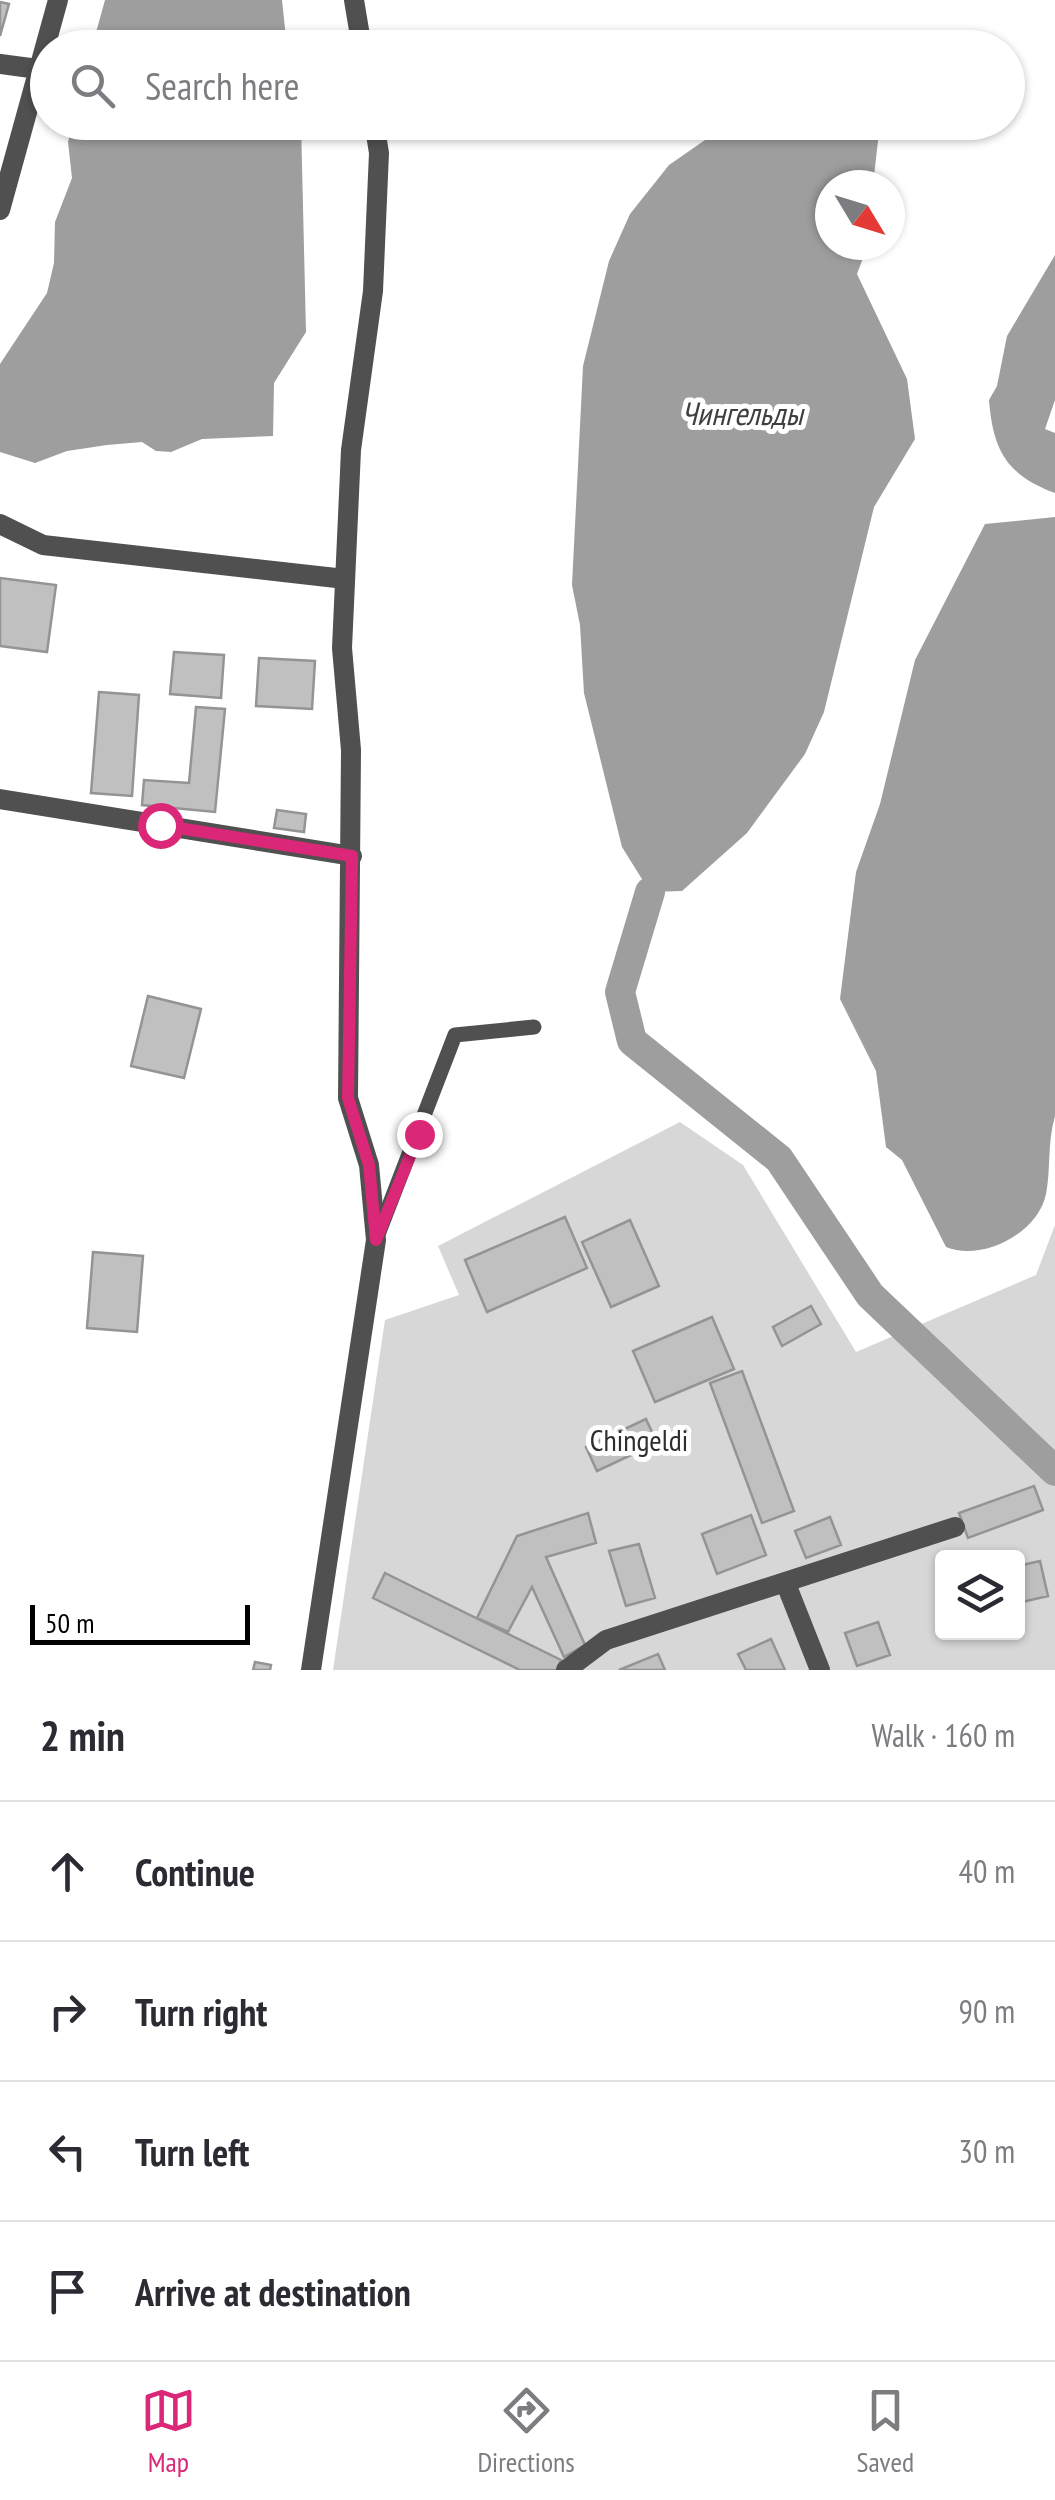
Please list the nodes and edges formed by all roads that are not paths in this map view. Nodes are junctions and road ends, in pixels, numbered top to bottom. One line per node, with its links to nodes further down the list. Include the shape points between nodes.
1 (58, 0): 3 (street)
2 (354, 0): 4 (street)
3 (49, 30)
4 (359, 30)
5 (0, 64): 6 (street)
6 (30, 69)
7 (30, 99): 9 (street)
8 (377, 140): 11 (street, via 373,291 350,450)
9 (0, 210)
10 (0, 524): 11 (street, via 42,544)
11 (345, 579): 13 (street)
12 (0, 799): 13 (street)
13 (352, 856): 15 (street, via 348,1098 369,1165)
14 (534, 1027): 15 (lane, via 455,1034)
15 (376, 1240): 18 (street)
16 (955, 1527): 17 (street)
17 (786, 1584): 19 (street, via 606,1640); 20 (street)
18 (311, 1670)
19 (566, 1670)
20 (820, 1670)

